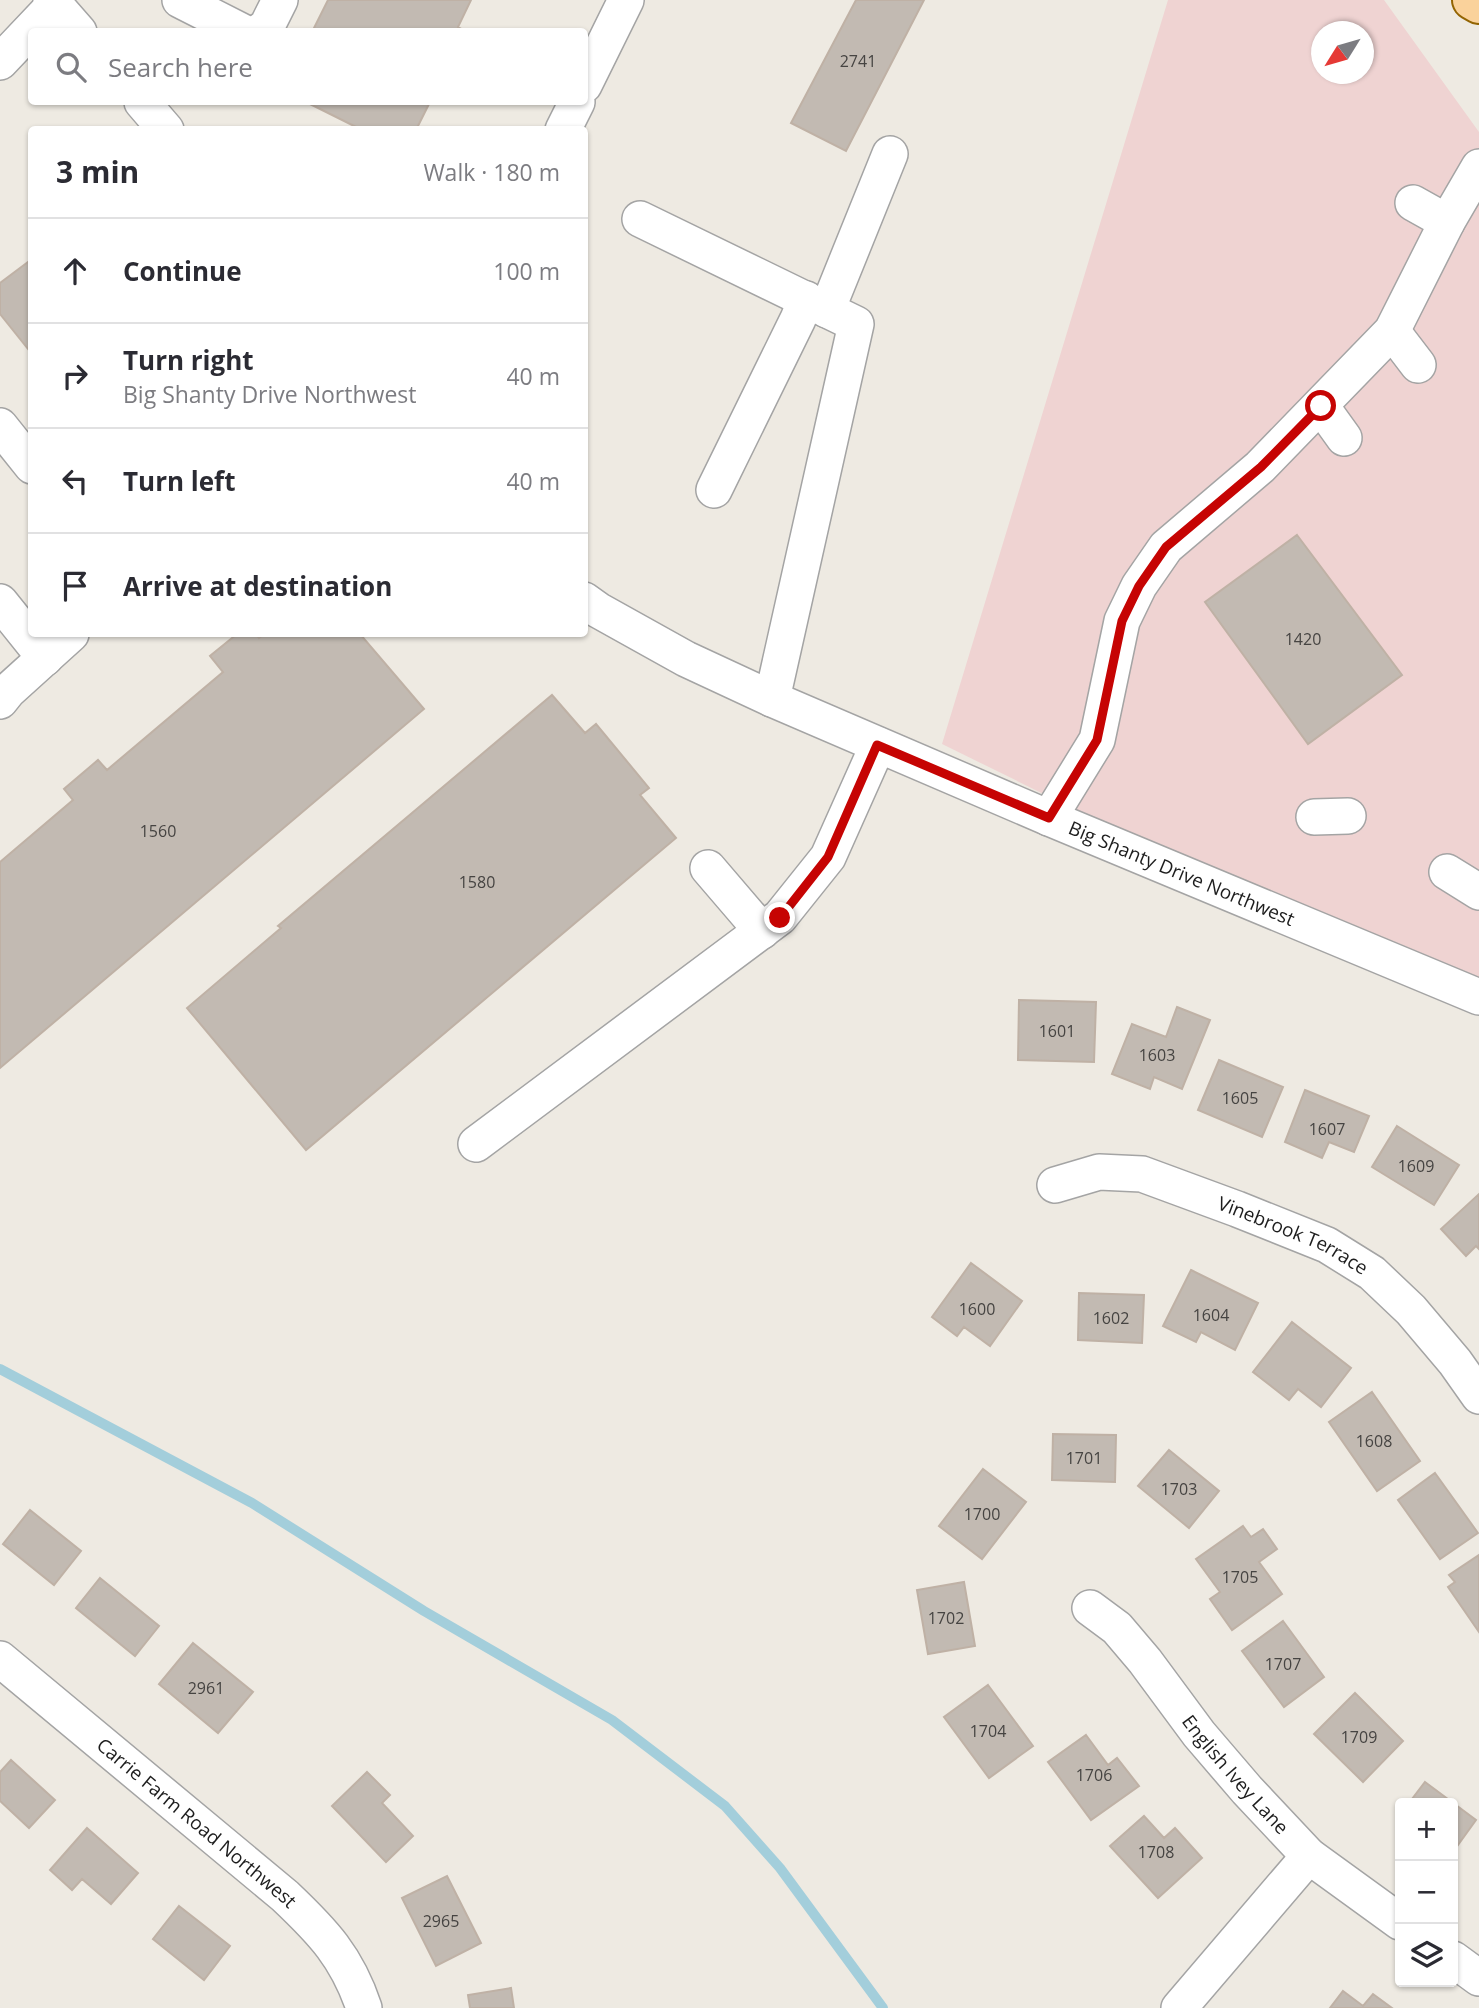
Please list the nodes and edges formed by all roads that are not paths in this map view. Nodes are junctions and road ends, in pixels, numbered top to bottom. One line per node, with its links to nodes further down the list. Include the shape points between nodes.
1 (180, 0): 9 (street)
2 (280, 0): 10 (street)
3 (626, 0): 13 (street)
4 (1472, 0): 6 (main road)
5 (53, 2): 7 (street); 8 (street)
6 (1479, 4)
7 (30, 28)
8 (76, 28)
9 (235, 28)
10 (264, 28)
11 (28, 30): 12 (street)
12 (0, 62)
13 (588, 77)
14 (145, 105): 16 (street)
15 (576, 105): 17 (street)
16 (163, 126)
17 (565, 126)
18 (890, 154): 22 (street)
19 (1467, 200): 20 (street); 23 (street)
20 (1413, 203)
21 (640, 219): 22 (street)
22 (816, 305): 29 (street, via 798,319); 36 (street, via 856,324)
23 (1392, 331): 24 (street); 25 (street)
24 (1418, 365)
25 (1321, 406): 27 (street); 41 (street, via 1261,467 1166,547 1139,586 1122,621 1109,740)
26 (0, 426): 28 (street)
27 (1345, 438)
28 (28, 461)
29 (714, 490)
30 (0, 602): 32 (street)
31 (588, 603): 36 (street, Big Shanty Drive Northwest, via 686,659)
32 (28, 636)
33 (29, 637): 35 (street)
34 (68, 637): 35 (street)
35 (45, 657): 37 (street)
36 (772, 699): 38 (street, Big Shanty Drive Northwest)
37 (0, 701)
38 (877, 745): 41 (street, Big Shanty Drive Northwest); 45 (street, via 828,857 780,918)
39 (1348, 816): 40 (street)
40 (1314, 817)
41 (1049, 818): 46 (street, Big Shanty Drive Northwest)
42 (708, 868): 45 (street)
43 (1447, 872): 44 (street)
44 (1479, 892)
45 (762, 931): 47 (street)
46 (1479, 997)
47 (476, 1144)
48 (1055, 1185): 49 (street, Vinebrook Terrace, via 1099,1172 1142,1174 1327,1245 1372,1273 1411,1310)
49 (1479, 1396)
50 (1090, 1608): 52 (street, English Ivey Lane, via 1117,1628 1199,1734)
51 (0, 1659): 56 (street, Carrie Farm Road Northwest, via 285,1896 334,1946)
52 (1309, 1856): 53 (street, English Ivey Lane); 57 (street)
53 (1395, 1918)
54 (1458, 1963): 55 (street)
55 (1479, 1978)
56 (363, 2008)
57 (1179, 2008)

